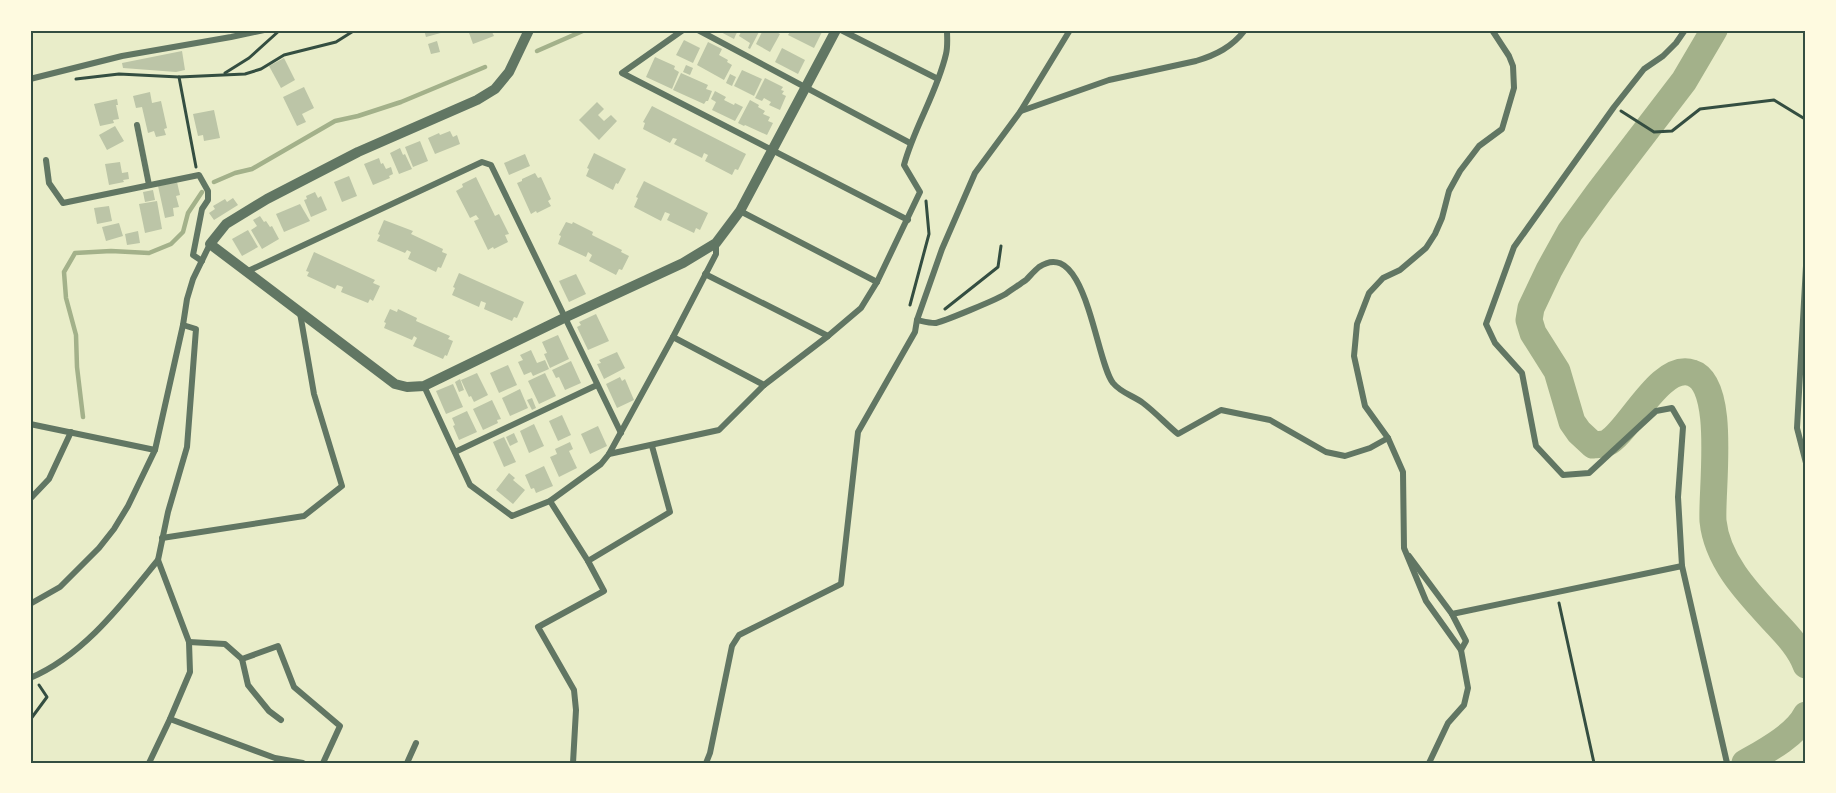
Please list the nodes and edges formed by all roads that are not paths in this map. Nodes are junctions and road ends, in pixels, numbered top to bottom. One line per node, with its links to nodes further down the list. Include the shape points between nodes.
1 (264, 30): 12 (street, via 122,56)
2 (529, 30): 24 (street, via 509,72 495,89 267,199 226,224)
3 (683, 30): 18 (street, via 622,73)
4 (698, 30): 14 (street)
5 (836, 30): 14 (street)
6 (842, 30): 13 (street)
7 (947, 30): 13 (street, via 947,51)
8 (1070, 30): 15 (street)
9 (1245, 30): 15 (street, via 1226,49 1210,57 1109,80)
10 (1492, 30): 42 (street, via 1513,66 1514,88 1502,129 1479,146 1460,171 1426,248 1377,284 1369,293 1357,324 1354,356 1365,406)
11 (1685, 30): 54 (street, via 1663,56 1644,69 1614,107 1514,247 1486,324 1495,343 1522,373 1536,446 1563,475 1589,473 1656,411 1672,408 1683,427 1678,497)
12 (30, 79)
13 (938, 79): 17 (street)
14 (806, 88): 17 (street); 18 (street)
15 (1020, 112): 32 (street, via 975,173)
16 (137, 126): 20 (street)
17 (910, 143): 22 (street, via 904,165 920,192)
18 (772, 151): 21 (street); 22 (street)
19 (46, 160): 20 (street, via 50,183 63,203)
20 (149, 185): 25 (street, via 199,175 208,191 208,200 202,209 193,255)
21 (740, 211): 23 (street); 29 (street)
22 (908, 220): 29 (street)
23 (716, 243): 28 (street, via 716,254); 31 (street, via 683,263)
24 (210, 244): 25 (street); 27 (street)
25 (202, 261): 33 (street, via 187,299)
26 (1806, 266): 47 (street, via 1797,428)
27 (246, 272): 30 (street); 31 (street, via 483,162 491,165)
28 (705, 274): 34 (street); 35 (street)
29 (877, 282): 34 (street, via 861,308)
30 (300, 312): 38 (street, via 395,384); 50 (street, via 314,394 342,486 304,516)
31 (564, 318): 36 (street); 38 (street)
32 (917, 320): 42 (street, via 937,323 1006,294 1038,267 1058,263 1078,281 1113,384 1142,402 1178,434 1221,410 1270,420 1326,452 1345,456); 69 (street, via 915,332 858,432 841,584 739,634 732,646)
33 (183, 325): 44 (street); 50 (street, via 196,329 187,447)
34 (828, 336): 37 (street)
35 (674, 337): 37 (street); 41 (street)
36 (597, 385): 41 (street); 45 (street)
37 (764, 385): 43 (street, via 719,430)
38 (424, 386): 45 (street)
39 (30, 424): 40 (street)
40 (71, 432): 44 (street); 48 (street, via 49,479)
41 (621, 433): 46 (street)
42 (1388, 438): 51 (street, via 1403,472)
43 (652, 446): 46 (street); 53 (street, via 670,512)
44 (155, 450): 55 (street, via 128,506 99,548 60,587)
45 (455, 452): 49 (street, via 470,485 512,516)
46 (609, 454): 49 (street)
47 (1806, 464)
48 (30, 499)
49 (550, 501): 53 (street)
50 (162, 538): 52 (street)
51 (1404, 548): 56 (street); 58 (street, via 1426,601)
52 (158, 560): 57 (street); 60 (street, via 78,648)
53 (588, 561): 68 (street, via 604,591 538,627 574,690)
54 (1682, 566): 56 (street); 71 (street)
55 (30, 604)
56 (1452, 614): 58 (street, via 1466,641)
57 (189, 642): 59 (street, via 225,644); 61 (street, via 190,672)
58 (1461, 650): 70 (street, via 1468,688 1464,705 1448,723)
59 (242, 659): 62 (street, via 248,685); 66 (street, via 278,646 294,687 340,726)
60 (31, 678)
61 (170, 719): 64 (street); 65 (street, via 275,758)
62 (281, 720)
63 (416, 743): 67 (street)
64 (149, 763)
65 (303, 763)
66 (323, 763)
67 (407, 763)
68 (573, 763)
69 (706, 763)
70 (1429, 763)
71 (1727, 763)

